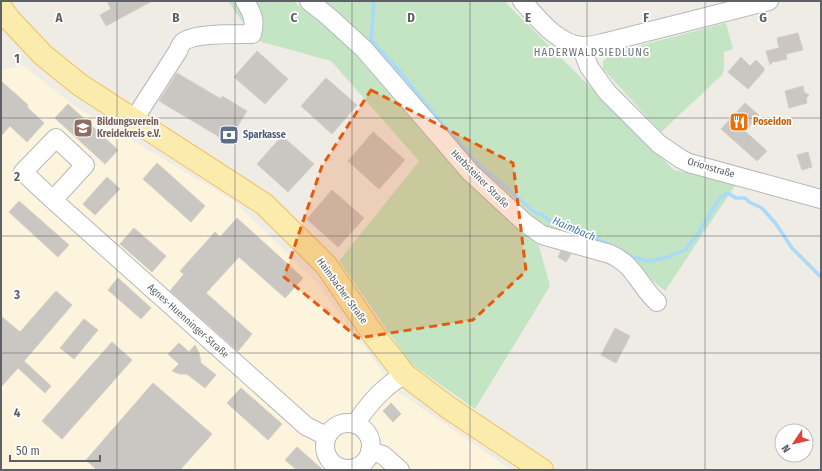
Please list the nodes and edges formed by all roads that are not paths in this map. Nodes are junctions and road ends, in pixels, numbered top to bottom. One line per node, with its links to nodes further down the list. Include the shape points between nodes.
1 (245, 1): 7 (street, via 255,24 252,34 193,37 182,42)
2 (310, 1): 10 (street, Herbsteiner Straße, via 364,49 471,173 524,222 542,235 618,258 626,263)
3 (522, 1): 6 (street, via 555,35)
4 (768, 1): 6 (street, via 603,43)
5 (4, 18): 7 (main road, Haimbacher Straße, via 80,85)
6 (581, 46): 8 (street, Orionstraße, via 589,67 607,92 659,144 681,159)
7 (133, 121): 11 (main road, Haimbacher Straße, via 264,204 326,265)
8 (821, 199)
9 (53, 200): 13 (street, Agnes-Huenninger-Straße, via 306,426)
10 (657, 302)
11 (404, 374): 12 (street, via 386,386); 17 (main road, Haimbacher Straße, via 449,408)
12 (355, 424): 13 (street, via 344,423 334,427); 14 (street, via 368,435)
13 (326, 436): 15 (street, via 325,454 330,462)
14 (370, 451): 15 (street, via 362,465); 16 (street, via 383,455)
15 (346, 470)
16 (400, 470)
17 (542, 470)

